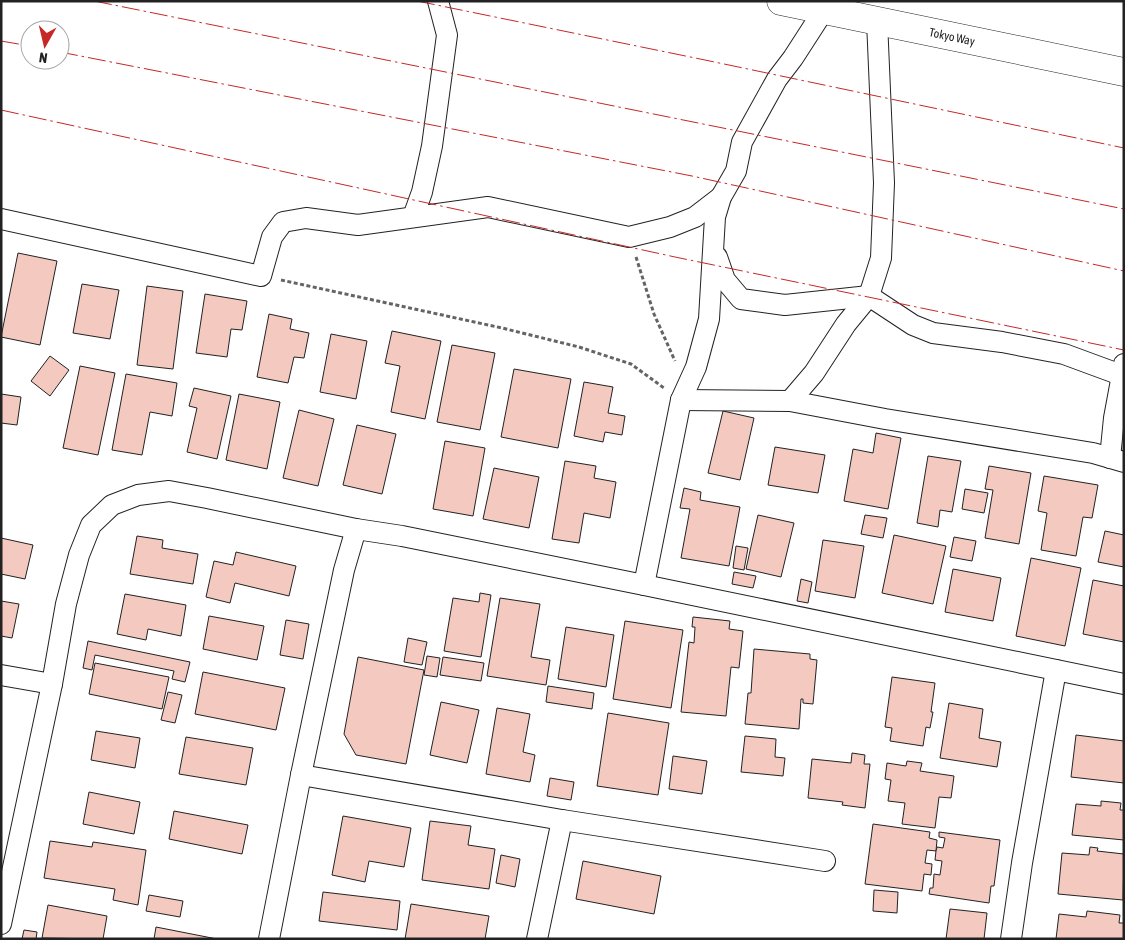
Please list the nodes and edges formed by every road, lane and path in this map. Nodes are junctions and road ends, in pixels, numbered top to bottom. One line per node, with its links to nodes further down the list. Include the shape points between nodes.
1 (438, 1): 7 (street, via 447,35 432,146)
2 (781, 1): 3 (main road, Tokyo Way)
3 (824, 10): 4 (main road, Tokyo Way); 6 (street, via 778,79 742,142 736,171)
4 (863, 13): 5 (main road, Tokyo Way); 12 (street, via 884,183 880,258)
5 (1124, 72)
6 (721, 197): 9 (street, via 695,217); 10 (street, via 715,216)
7 (413, 218): 9 (street, via 488,207); 11 (street, via 358,225 306,218 284,222 272,237)
8 (1, 220): 11 (street)
9 (629, 237): 14 (path)
10 (714, 248): 12 (street, via 726,280 741,298 785,305); 14 (street, via 709,319 696,367)
11 (260, 276): 14 (path, via 579,347 631,364)
12 (869, 296): 13 (street, via 913,325 933,333 1064,354); 15 (street)
13 (1122, 370): 16 (street)
14 (684, 394): 15 (street); 18 (street)
15 (790, 401): 16 (street)
16 (1117, 460)
17 (356, 529): 18 (street); 21 (street, via 169,491 138,495 112,505 91,525 79,555 66,604); 23 (street, via 344,570)
18 (644, 584): 19 (street)
19 (1056, 670): 22 (street); 29 (street)
20 (1, 676): 21 (street)
21 (52, 684): 26 (street)
22 (1124, 684)
23 (300, 775): 24 (street); 27 (street)
24 (562, 820): 25 (street); 28 (street)
25 (825, 861)
26 (1, 924)
27 (269, 939)
28 (537, 939)
29 (1011, 939)

